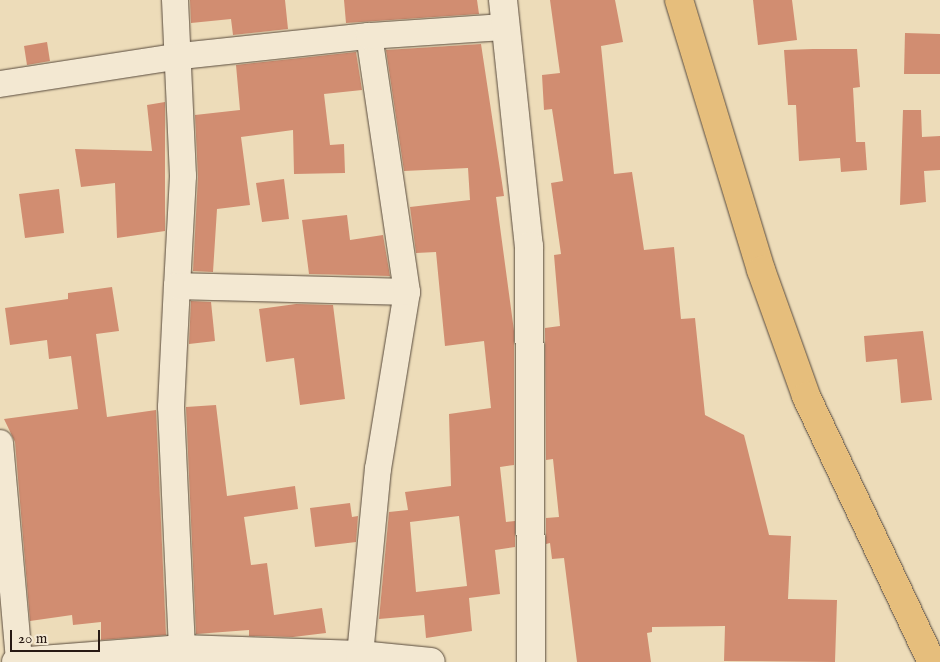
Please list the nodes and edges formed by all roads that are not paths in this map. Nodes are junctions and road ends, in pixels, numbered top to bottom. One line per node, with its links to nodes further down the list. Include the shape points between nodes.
1 (175, 0): 6 (street)
2 (504, 0): 4 (street)
3 (679, 0): 16 (highway, via 761,270 806,396)
4 (506, 26): 5 (street); 15 (street, via 529,246)
5 (369, 36): 6 (street); 9 (street)
6 (181, 56): 7 (street); 8 (street, via 183,176)
7 (0, 84)
8 (177, 286): 9 (street); 11 (street, via 171,407)
9 (407, 292): 12 (street, via 378,469)
10 (0, 443): 13 (street)
11 (182, 649): 12 (street); 13 (street)
12 (360, 655): 14 (street)
13 (18, 662)
14 (431, 662)
15 (531, 662)
16 (932, 662)

